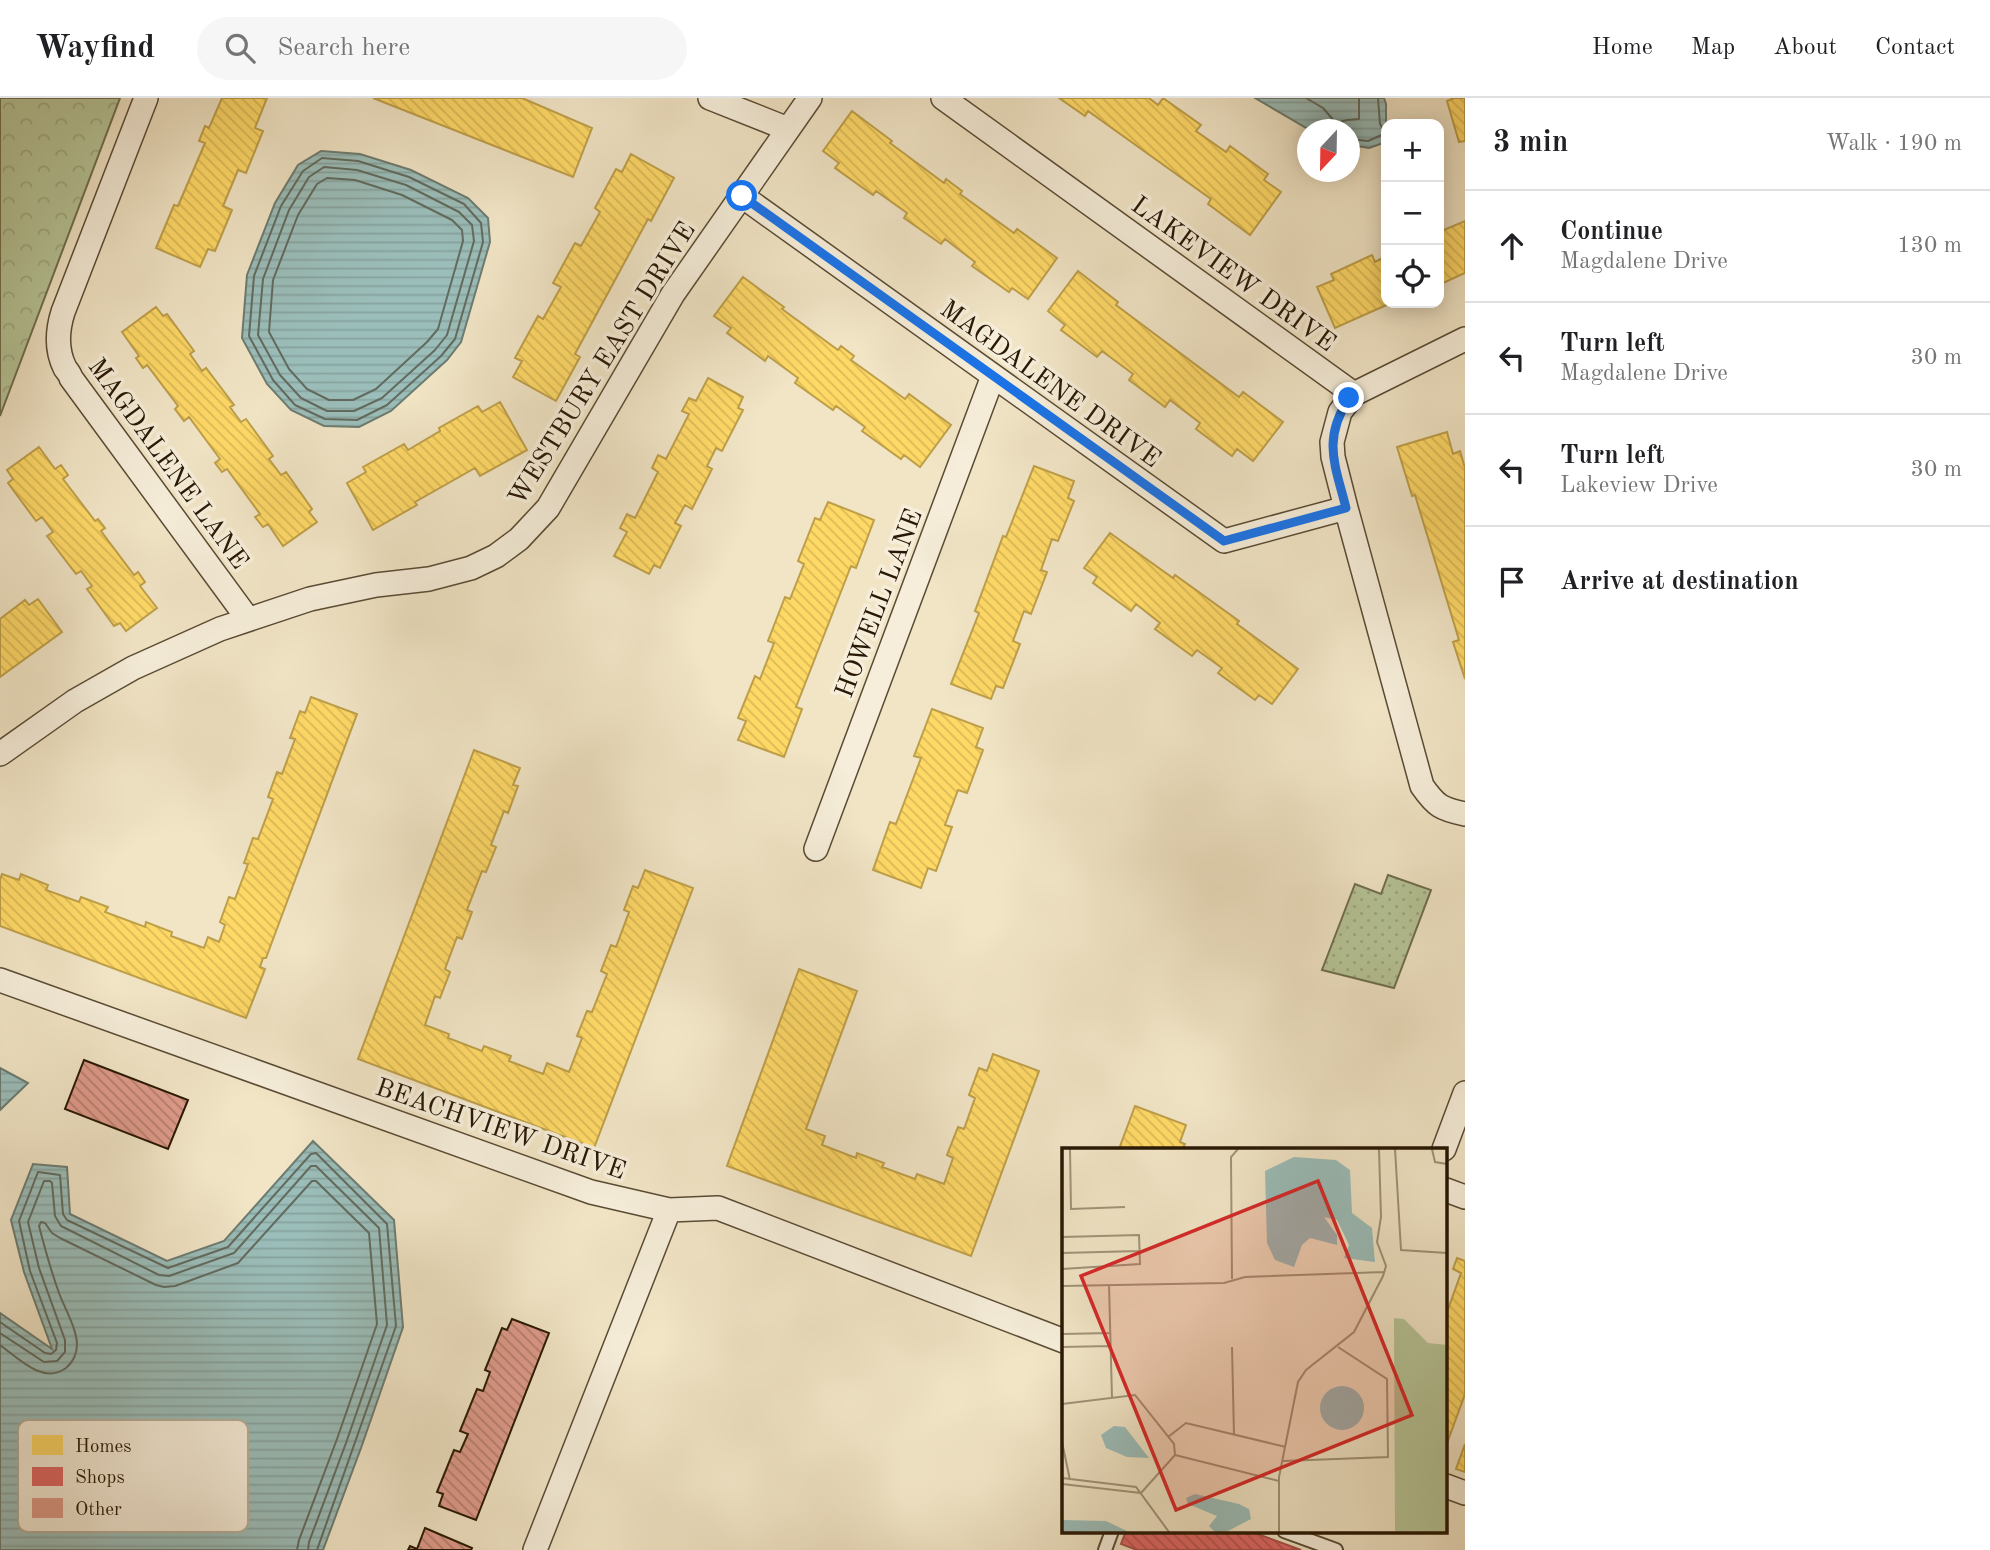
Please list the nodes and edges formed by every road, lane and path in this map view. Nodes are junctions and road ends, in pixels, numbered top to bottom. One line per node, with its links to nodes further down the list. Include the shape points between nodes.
1 (146, 98): 11 (street, MAGDALENE LANE, via 63,312 58,344 71,378)
2 (710, 98): 5 (street)
3 (810, 98): 5 (street)
4 (943, 98): 9 (street, LAKEVIEW DRIVE)
5 (788, 129): 6 (street, WESTBURY EAST DRIVE)
6 (742, 196): 8 (street, MAGDALENE DRIVE); 11 (street, WESTBURY EAST DRIVE, via 673,294 548,508 519,539 471,568 310,599)
7 (1465, 339): 9 (street)
8 (993, 376): 10 (street, MAGDALENE DRIVE, via 1224,541); 14 (street, HOWELL LANE)
9 (1354, 394): 10 (street, via 1340,412 1332,442)
10 (1346, 508): 13 (street, via 1422,786 1434,803)
11 (248, 619): 12 (street, WESTBURY EAST DRIVE, via 134,667 75,701)
12 (0, 754)
13 (1465, 814)
14 (816, 849)
15 (0, 980): 20 (street, BEACHVIEW DRIVE, via 591,1192)
16 (1462, 1108): 17 (street)
17 (1444, 1148)
18 (1448, 1191): 19 (street)
19 (1465, 1197)
20 (669, 1210): 21 (street, BEACHVIEW DRIVE, via 718,1208); 26 (street)
21 (1062, 1340)
22 (1448, 1487): 23 (street)
23 (1465, 1493)
24 (1112, 1532): 27 (lane)
25 (1287, 1532): 28 (lane)
26 (535, 1550)
27 (1105, 1550)
28 (1336, 1550)

